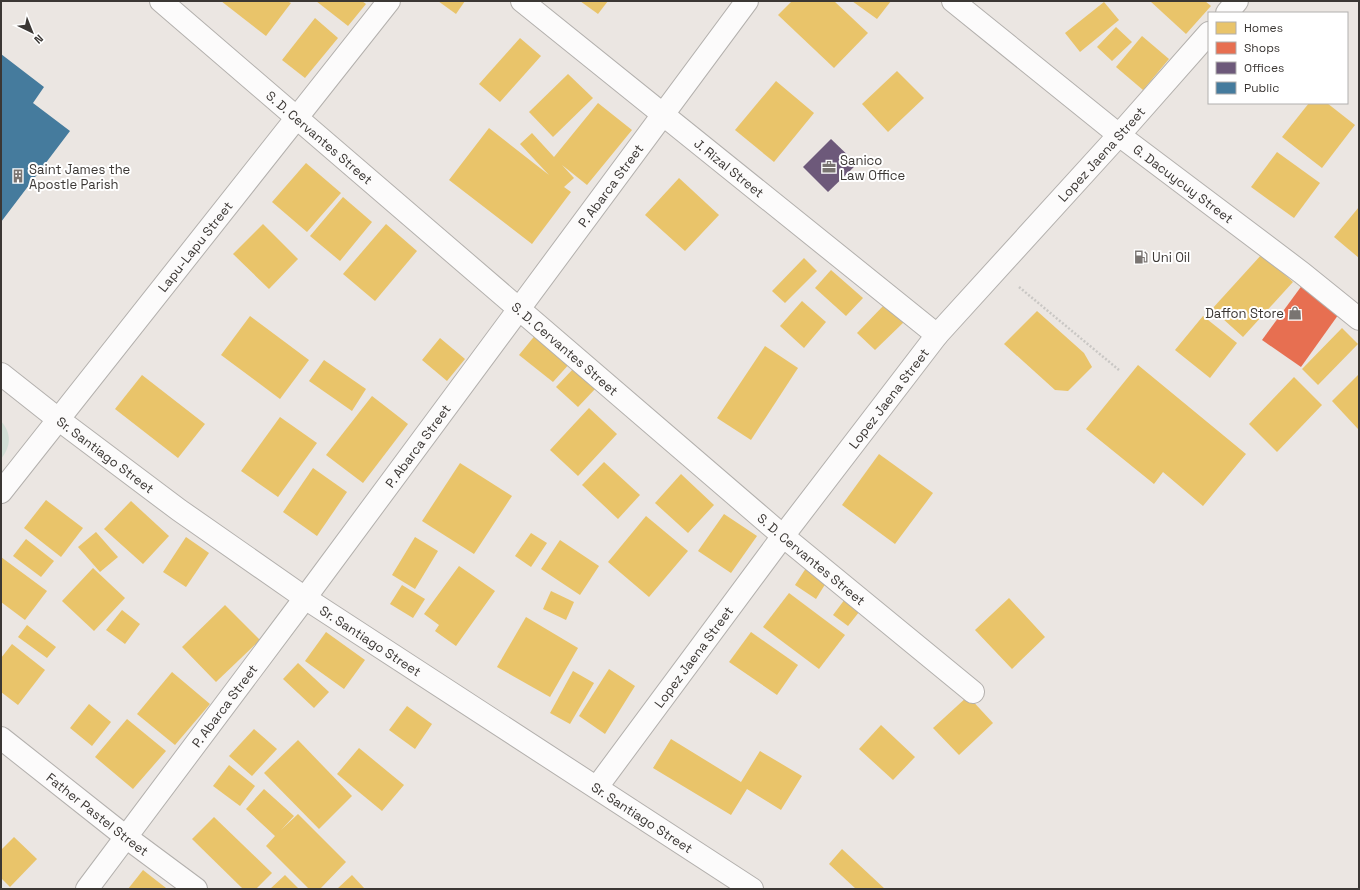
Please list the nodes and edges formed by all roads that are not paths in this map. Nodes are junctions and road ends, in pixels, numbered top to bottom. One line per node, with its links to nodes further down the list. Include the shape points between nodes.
1 (161, 1): 10 (street, S. D. Cervantes Street)
2 (389, 1): 10 (street, Lapu-Lapu Street)
3 (522, 1): 9 (street, J. Rizal Street)
4 (747, 1): 9 (street, P. Abarca Street)
5 (953, 1): 11 (street, G. Dacuycuy Street)
6 (1237, 1): 7 (street)
7 (1228, 12)
8 (1208, 34): 11 (street, Lopez Jaena Street)
9 (662, 114): 12 (street, P. Abarca Street); 14 (street, J. Rizal Street)
10 (297, 118): 12 (street, S. D. Cervantes Street); 16 (street, Lapu-Lapu Street)
11 (1119, 135): 13 (street, G. Dacuycuy Street); 14 (street, Lopez Jaena Street)
12 (518, 308): 18 (street, S. D. Cervantes Street); 19 (street, P. Abarca Street)
13 (1359, 319)
14 (937, 335): 18 (street, Lopez Jaena Street)
15 (1, 374): 16 (street, Sr. Santiago Street)
16 (58, 420): 17 (street, Lapu-Lapu Street); 19 (street, Sr. Santiago Street, via 179,510)
17 (1, 492)
18 (783, 536): 20 (street, S. D. Cervantes Street); 22 (street, Lopez Jaena Street)
19 (305, 598): 22 (street, Sr. Santiago Street); 23 (street, P. Abarca Street)
20 (973, 692)
21 (1, 738): 23 (street, Father Pastel Street)
22 (597, 787): 26 (street, Sr. Santiago Street)
23 (126, 837): 24 (street, P. Abarca Street); 25 (street, Father Pastel Street)
24 (87, 889)
25 (196, 889)
26 (752, 889)

